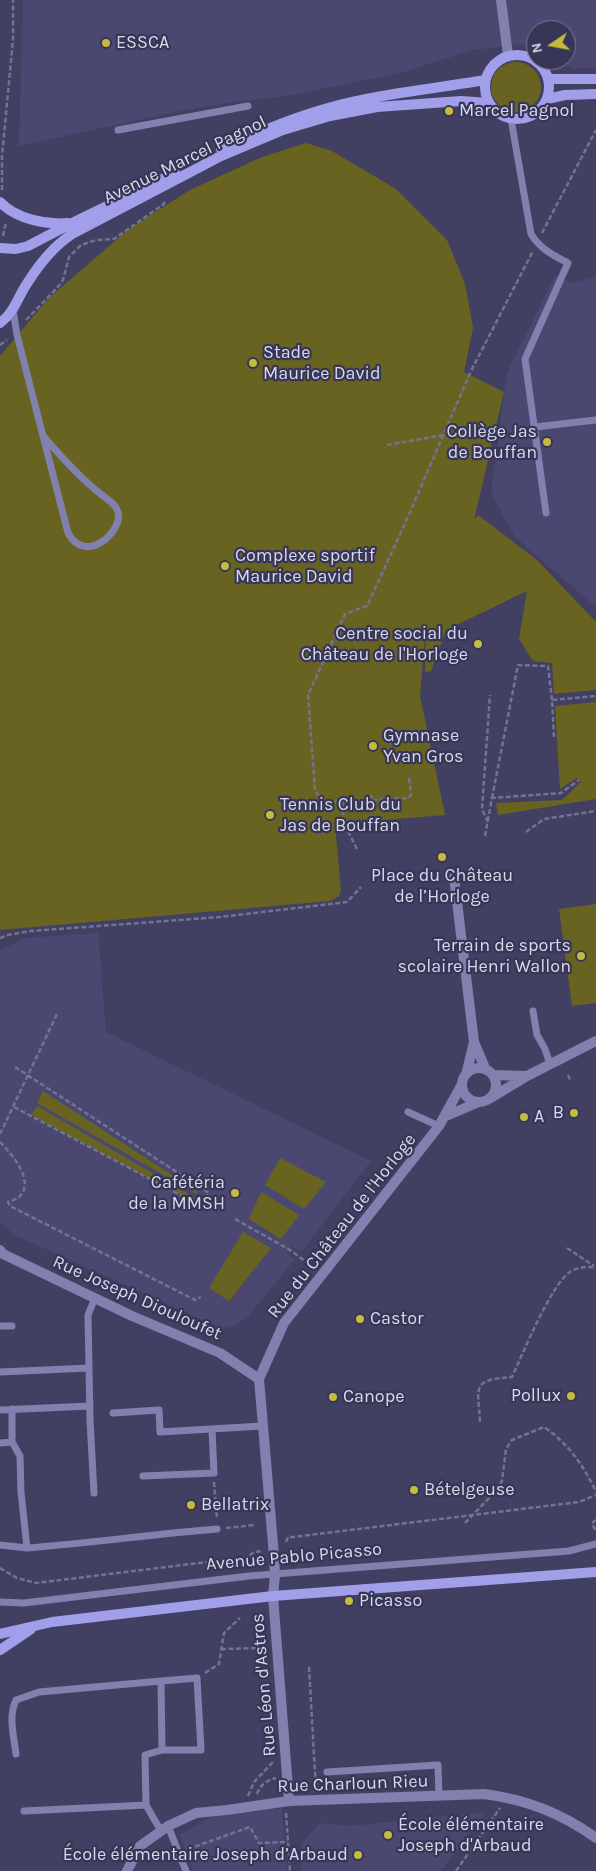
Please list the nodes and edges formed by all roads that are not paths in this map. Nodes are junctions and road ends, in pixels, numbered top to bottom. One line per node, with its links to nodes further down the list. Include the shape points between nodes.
1 (502, 0): 2 (street)
2 (508, 56): 3 (main road, via 521,55 533,59); 5 (main road, via 490,68)
3 (548, 78): 4 (main road); 7 (main road, via 550,89)
4 (596, 79)
5 (485, 80): 8 (main road); 13 (main road, Avenue Marcel Pagnol, via 327,108 247,137)
6 (596, 94): 7 (main road)
7 (547, 99): 10 (main road, via 533,116)
8 (488, 104): 10 (main road, via 498,114); 15 (main road, Avenue Marcel Pagnol, via 461,101 429,103 377,107 330,116 283,130 219,157 61,241 27,283)
9 (248, 106): 11 (lane)
10 (511, 119): 18 (lane, via 531,234 546,252 568,263 525,359)
11 (118, 130)
12 (3, 199): 13 (main road, via 5,208 38,221)
13 (72, 222): 14 (main road, Avenue Marcel Pagnol, via 28,246 16,249)
14 (1, 245)
15 (13, 310): 16 (main road, Avenue Marcel Pagnol); 19 (lane)
16 (0, 323)
17 (596, 420): 18 (lane)
18 (535, 427): 20 (lane)
19 (45, 438): 19 (lane, via 68,533 76,543 86,547 101,543 117,522 118,512 114,504 92,488)
20 (546, 513)
21 (454, 877): 24 (street)
22 (533, 1011): 25 (lane, via 538,1035)
23 (596, 1041): 25 (street)
24 (474, 1042): 26 (street); 27 (street)
25 (550, 1064): 28 (street)
26 (467, 1071): 27 (street, via 476,1067); 29 (street, Rue du Château de l'Horloge)
27 (489, 1071): 28 (street); 30 (street, via 496,1085 493,1095)
28 (527, 1076): 30 (street)
29 (461, 1086): 30 (street, via 469,1100); 32 (street, Rue du Château de l'Horloge)
30 (484, 1100): 32 (street)
31 (408, 1112): 33 (lane)
32 (446, 1116): 33 (street, Rue du Château de l'Horloge)
33 (439, 1126): 40 (street, Rue du Château de l'Horloge, via 284,1324)
34 (1, 1254): 35 (street, Rue Joseph Diouloufet)
35 (95, 1298): 38 (lane, via 88,1315); 40 (street, Rue Joseph Diouloufet, via 220,1353)
36 (0, 1326): 37 (lane)
37 (12, 1326)
38 (89, 1368): 39 (lane); 41 (lane)
39 (0, 1372)
40 (259, 1379): 45 (street, Rue du Château de l'Horloge)
41 (90, 1406): 42 (lane); 50 (lane)
42 (12, 1409): 43 (lane); 47 (lane)
43 (0, 1410)
44 (113, 1413): 46 (lane, via 159,1410 160,1432)
45 (262, 1426): 46 (lane); 56 (street, Rue du Château de l'Horloge)
46 (212, 1429): 49 (lane, via 214,1473)
47 (12, 1442): 48 (lane); 54 (lane, via 20,1456)
48 (0, 1443)
49 (143, 1476)
50 (94, 1493)
51 (217, 1529): 54 (lane)
52 (0, 1545): 54 (lane)
53 (594, 1545): 56 (lane, Avenue Pablo Picasso, via 569,1551)
54 (27, 1548)
55 (596, 1572): 57 (main road, Avenue Pablo Picasso)
56 (275, 1575): 57 (street, Rue du Château de l'Horloge); 58 (lane, Avenue Pablo Picasso, via 24,1603)
57 (272, 1596): 59 (main road, Avenue Pablo Picasso, via 52,1622); 67 (street, Rue Léon d'Astros)
58 (0, 1602)
59 (34, 1627): 60 (main road, Avenue Pablo Picasso); 61 (main road, Avenue Pablo Picasso)
60 (0, 1634)
61 (0, 1650)
62 (161, 1682): 63 (lane); 63 (lane, via 197,1678 201,1750); 64 (lane, via 39,1692 16,1700 12,1718)
63 (162, 1750): 68 (lane, via 145,1755)
64 (16, 1754)
65 (327, 1772): 66 (lane, via 438,1765)
66 (439, 1796): 67 (street, Rue Charloun Rieu); 71 (street, Rue Charloun Rieu, via 484,1794 507,1797 535,1805)
67 (287, 1801): 70 (street, Rue Charloun Rieu, via 196,1813)
68 (146, 1804): 69 (lane); 70 (lane)
69 (24, 1811)
70 (164, 1828): 72 (street, Rue Charloun Rieu, via 140,1846); 73 (lane)
71 (596, 1838)
72 (126, 1871)
73 (186, 1871)

